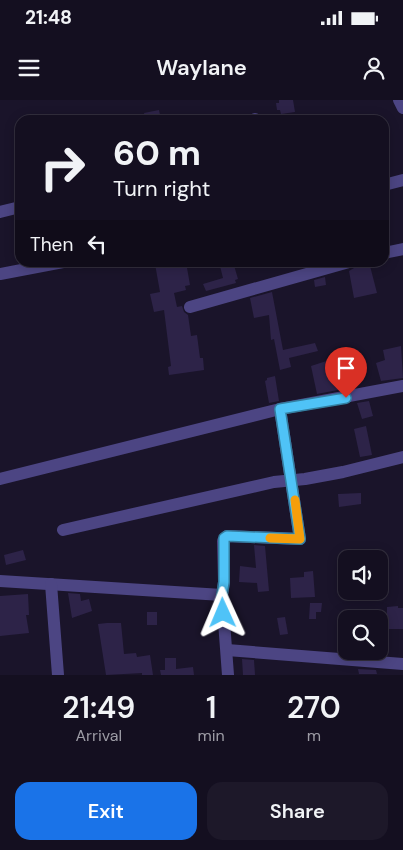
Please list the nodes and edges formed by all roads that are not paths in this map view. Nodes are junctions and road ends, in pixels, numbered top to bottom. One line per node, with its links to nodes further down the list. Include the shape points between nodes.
1 (399, 100): 2 (street)
2 (403, 108)
3 (403, 180): 4 (street)
4 (389, 183)
5 (15, 208): 6 (street)
6 (0, 212)
7 (403, 249): 8 (street)
8 (389, 252)
9 (37, 267): 11 (street)
10 (332, 267): 12 (street)
11 (0, 274)
12 (190, 307)
13 (403, 386): 14 (street)
14 (280, 409): 16 (street); 17 (street)
15 (403, 457): 17 (street, via 343,472)
16 (0, 479)
17 (292, 480): 18 (street); 21 (street, via 300,539 224,538)
18 (63, 530)
19 (0, 580): 20 (street)
20 (51, 584): 21 (street); 24 (street)
21 (222, 595): 22 (street)
22 (227, 650): 23 (street); 25 (street)
23 (403, 664)
24 (58, 675)
25 (228, 675)

